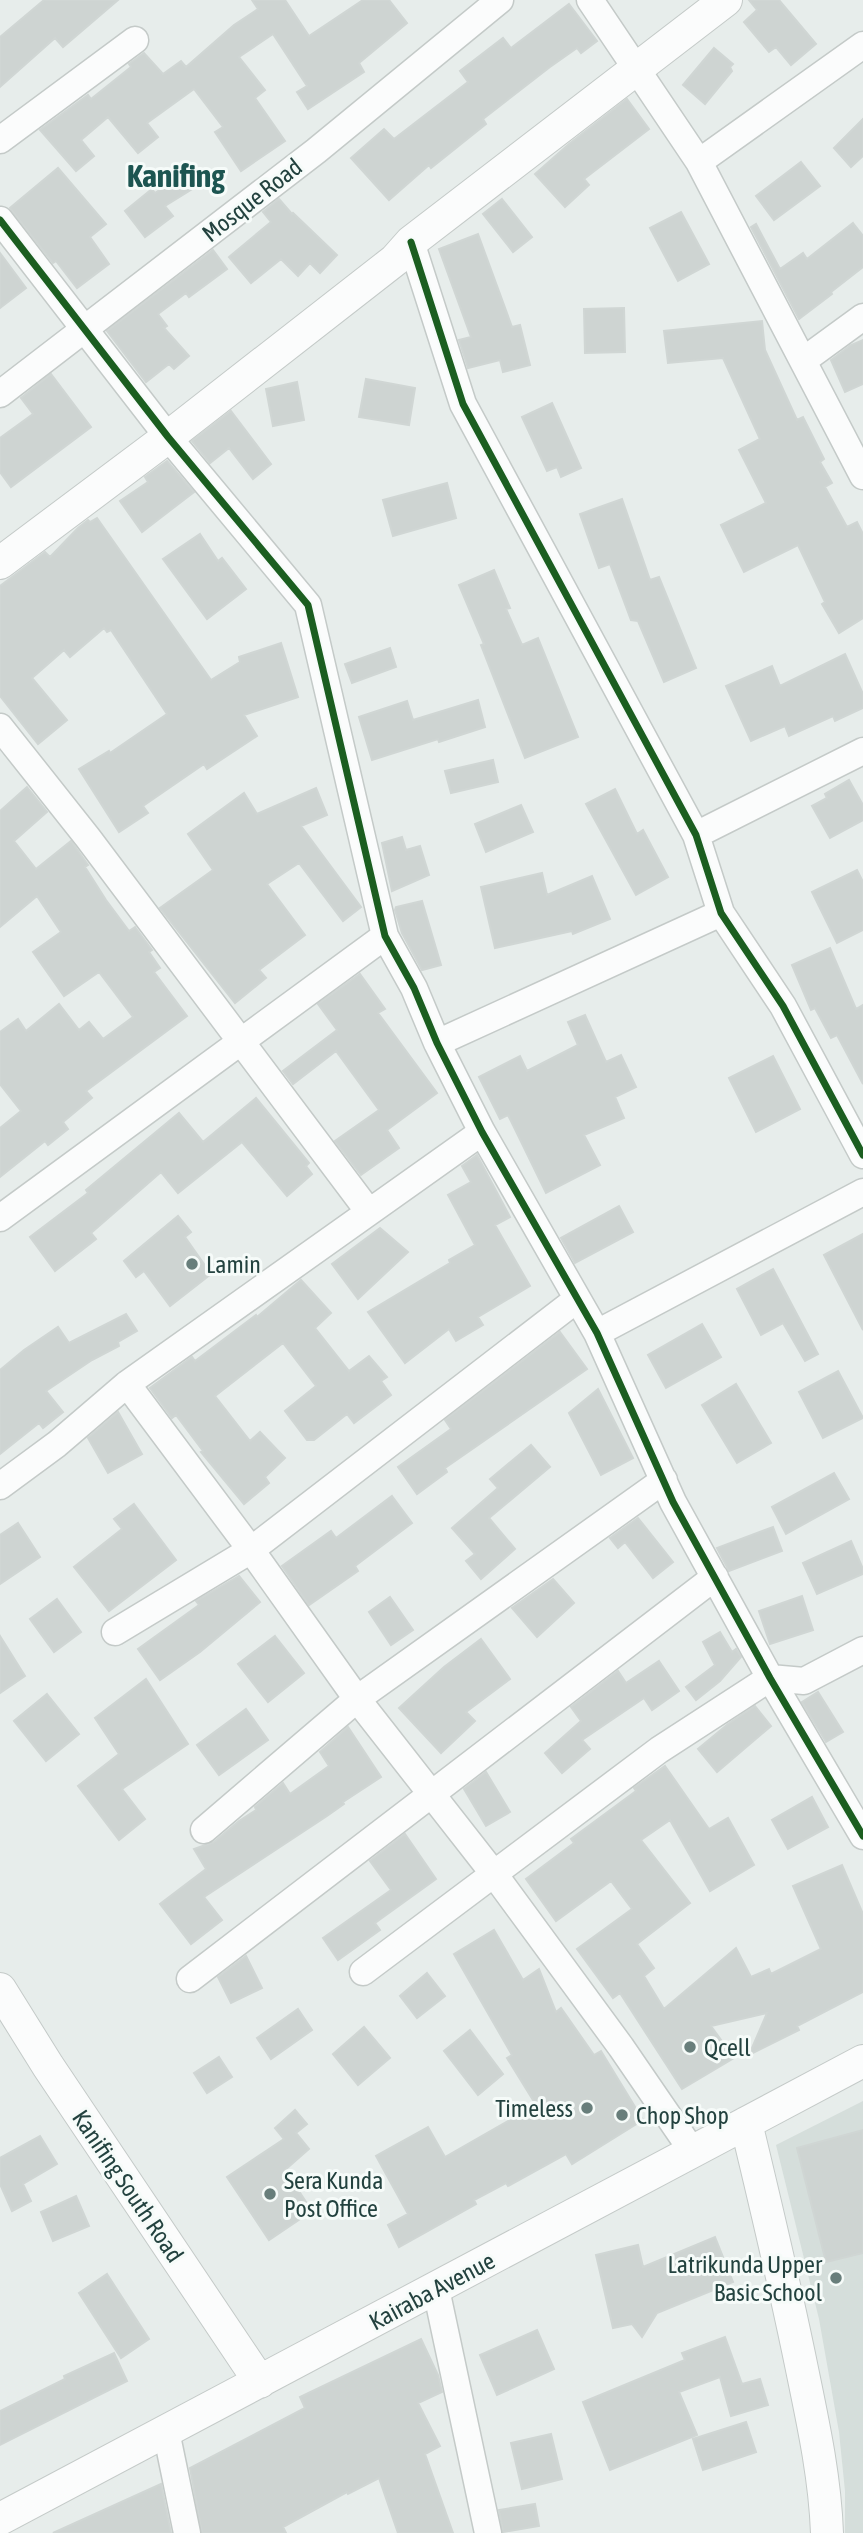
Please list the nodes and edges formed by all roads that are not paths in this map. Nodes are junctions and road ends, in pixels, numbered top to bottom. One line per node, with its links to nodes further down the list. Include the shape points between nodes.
1 (500, 0): 12 (street, Mosque Road, via 316,151)
2 (590, 0): 6 (street)
3 (726, 0): 6 (street)
4 (135, 40): 7 (street)
5 (863, 46): 8 (street)
6 (635, 70): 8 (street); 10 (street)
7 (0, 140)
8 (699, 162): 13 (street)
9 (0, 220): 12 (street)
10 (411, 242): 15 (street, via 395,260); 20 (street, via 463,404)
11 (863, 317): 13 (street)
12 (84, 331): 14 (street, Mosque Road); 15 (street)
13 (804, 360): 16 (street)
14 (0, 394)
15 (168, 437): 17 (street); 22 (street, via 308,605)
16 (863, 476)
17 (0, 563)
18 (0, 727): 23 (street)
19 (863, 751): 20 (street)
20 (696, 835): 21 (street)
21 (721, 913): 24 (street); 26 (street, via 783,1006)
22 (385, 936): 23 (street); 24 (street)
23 (242, 1042): 28 (street); 29 (street)
24 (437, 1043): 25 (street)
25 (482, 1132): 28 (street); 30 (street)
26 (863, 1155)
27 (863, 1192): 31 (street)
28 (369, 1212): 32 (street)
29 (0, 1218)
30 (576, 1300): 31 (street); 35 (street)
31 (597, 1333): 33 (street)
32 (127, 1384): 34 (street); 35 (street)
33 (664, 1480): 36 (street); 40 (street)
34 (0, 1486)
35 (251, 1550): 37 (street); 40 (street)
36 (715, 1577): 39 (street); 41 (street)
37 (115, 1632)
38 (863, 1650): 39 (street, via 804,1681)
39 (771, 1678): 43 (street); 44 (street, via 659,1750)
40 (357, 1699): 41 (street); 42 (street)
41 (430, 1795): 44 (street); 46 (street)
42 (204, 1830)
43 (863, 1836)
44 (494, 1874): 45 (street); 50 (street)
45 (363, 1972)
46 (190, 1979)
47 (0, 1989): 52 (street, Kanifing South Road)
48 (863, 2061): 49 (street, Kairaba Avenue)
49 (746, 2123): 50 (street, Kairaba Avenue); 57 (street, via 785,2281 823,2475)
50 (693, 2152): 51 (street, Kairaba Avenue)
51 (436, 2289): 52 (street, Kairaba Avenue); 56 (street)
52 (260, 2382): 53 (street, Kairaba Avenue)
53 (166, 2431): 54 (street, Kairaba Avenue); 55 (street)
54 (0, 2519)
55 (187, 2533)
56 (488, 2533)
57 (827, 2533)

